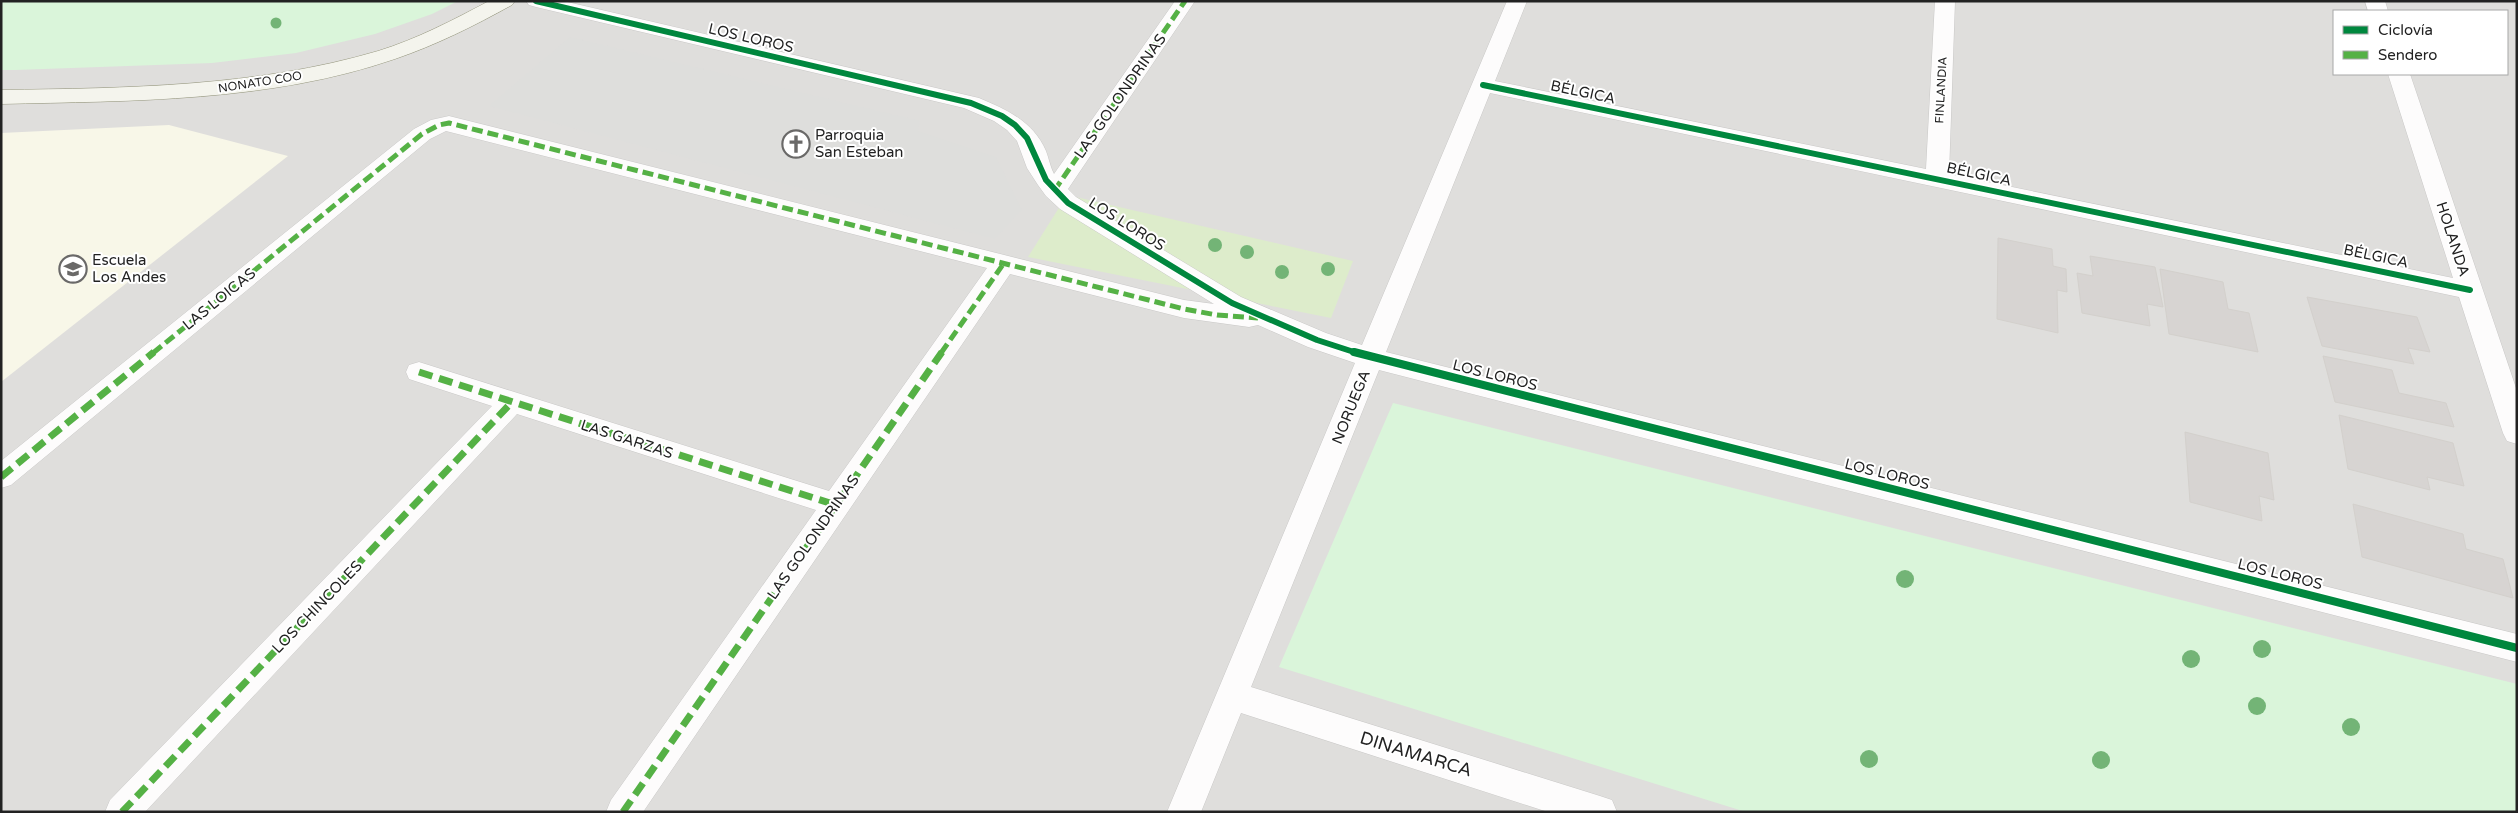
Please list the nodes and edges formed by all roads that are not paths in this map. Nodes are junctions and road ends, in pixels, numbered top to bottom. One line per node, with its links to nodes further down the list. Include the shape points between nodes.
1 (505, 1): 8 (street, NONATO COO, via 476,18 401,50 298,77 186,92)
2 (536, 1): 11 (street, LOS LOROS, via 971,103 1015,125 1027,138 1039,168)
3 (1185, 1): 11 (street, LAS GOLONDRINAS)
4 (1517, 1): 7 (street, NORUEGA)
5 (1945, 1): 10 (street, FINLANDIA)
6 (2399, 75): 13 (street, HOLANDA)
7 (1483, 85): 10 (street, BÉLGICA); 15 (street, NORUEGA)
8 (1, 97)
9 (439, 125): 12 (street, LOS LOROS, via 457,124); 19 (street, LAS LOICAS, via 422,134)
10 (1937, 179): 13 (street, BÉLGICA)
11 (1054, 191): 14 (street, LOS LOROS, via 1201,286)
12 (1004, 263): 14 (street, LOS LOROS, via 1184,309); 20 (street, LAS GOLONDRINAS)
13 (2470, 290): 18 (street, HOLANDA)
14 (1266, 319): 15 (street, LOS LOROS)
15 (1371, 358): 21 (street, LOS LOROS); 22 (street, NORUEGA)
16 (419, 372): 17 (street, LAS GARZAS)
17 (512, 402): 20 (street, LAS GARZAS); 23 (street, LOS CHINCOLES)
18 (2517, 433)
19 (1, 476)
20 (836, 505): 24 (street, LAS GOLONDRINAS)
21 (2517, 648)
22 (1232, 696): 25 (street, NORUEGA); 26 (street, DINAMARCA)
23 (122, 812)
24 (623, 812)
25 (1184, 812)
26 (1600, 812)

